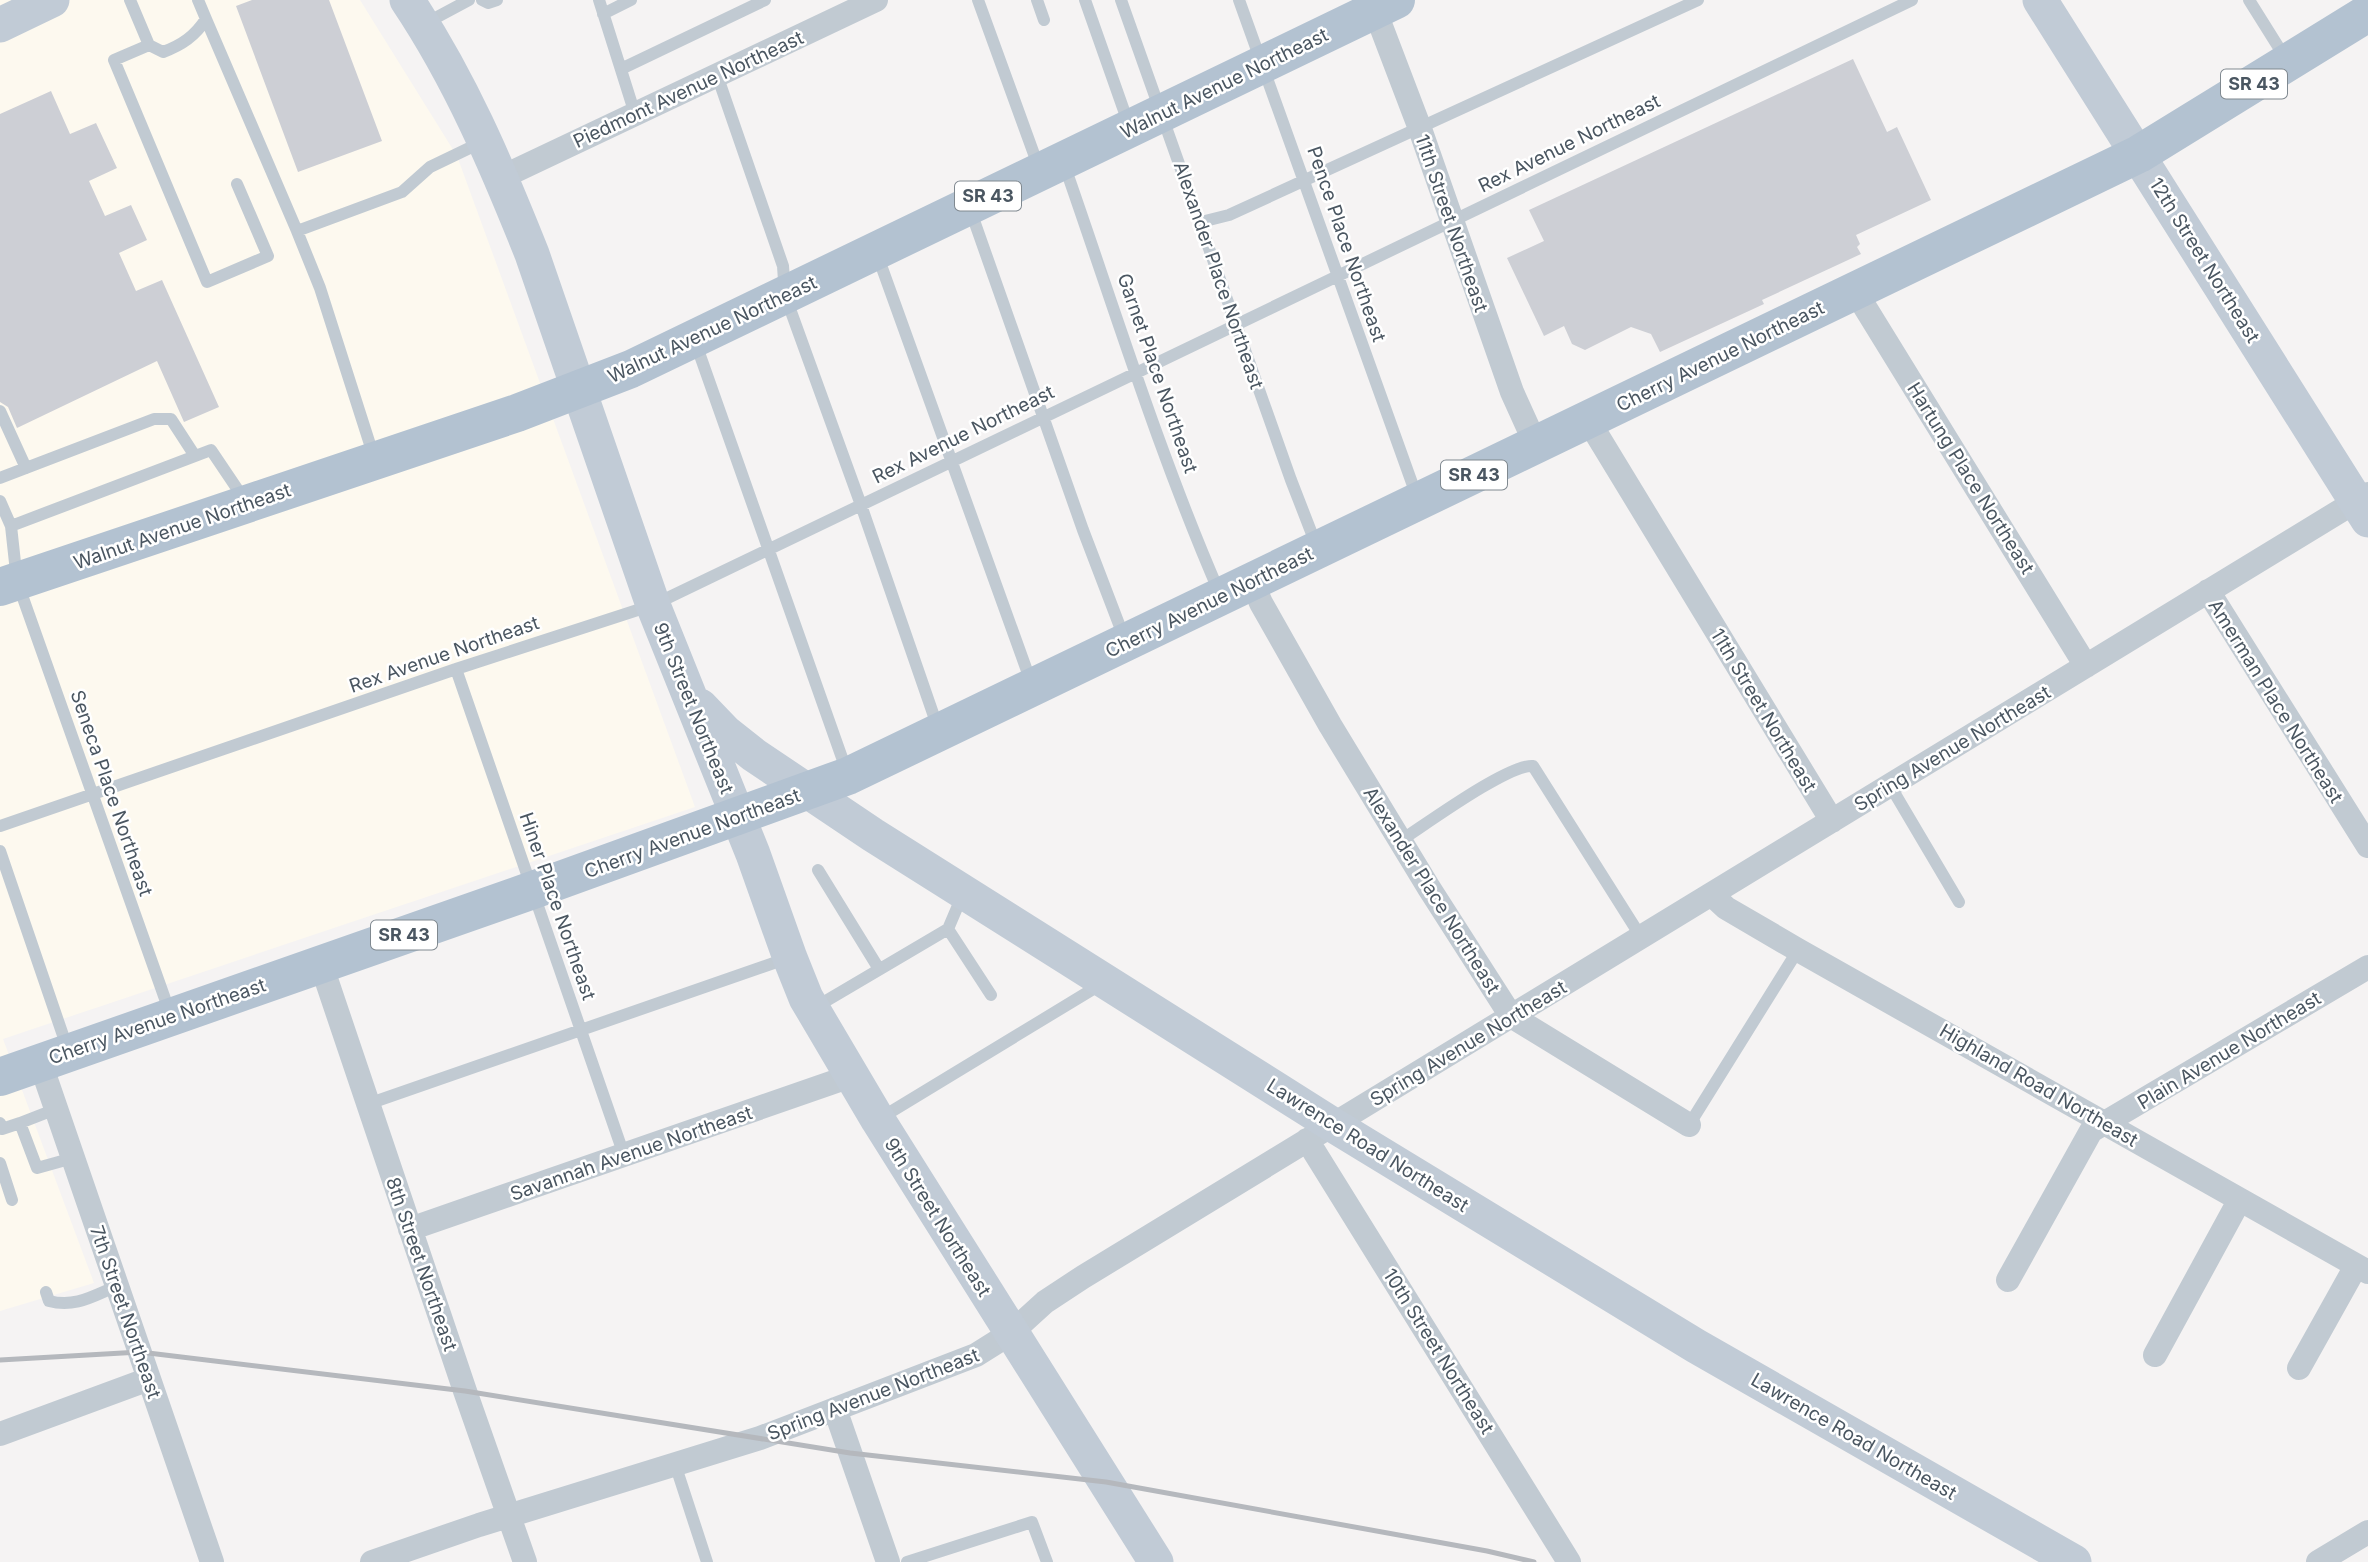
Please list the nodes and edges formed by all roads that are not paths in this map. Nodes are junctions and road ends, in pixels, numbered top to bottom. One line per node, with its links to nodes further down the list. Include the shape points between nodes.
1 (52, 0): 26 (street)
2 (130, 0): 27 (lane)
3 (198, 0): 24 (lane)
4 (469, 0): 21 (lane)
5 (482, 0): 6 (lane)
6 (497, 0)
7 (599, 0): 23 (lane)
8 (631, 0): 23 (lane)
9 (765, 0): 30 (lane)
10 (876, 0): 31 (street, Piedmont Avenue Northeast)
11 (978, 0): 37 (lane, Garnet Place Northeast)
12 (1037, 0): 25 (lane)
13 (1085, 0): 33 (lane)
14 (1121, 0): 33 (lane, Alexander Place Northeast)
15 (1239, 0): 29 (lane, Pence Place Northeast)
16 (1698, 0): 34 (lane)
17 (1912, 0): 42 (lane, Rex Avenue Northeast)
18 (2040, 0): 36 (street, 12th Street Northeast)
19 (2249, 0): 28 (lane)
20 (1381, 3): 29 (main road, Walnut Avenue Northeast / SR 43); 34 (street, 11th Street Northeast)
21 (415, 12): 35 (street, 9th Street Northeast)
22 (2368, 13): 28 (main road, Cherry Avenue Northeast / SR 43)
23 (603, 14): 30 (lane)
24 (206, 19): 27 (lane, via 198,32 179,46 163,51); 44 (lane)
25 (1044, 20)
26 (0, 25)
27 (149, 45): 40 (lane, via 114,60 208,282 268,256)
28 (2288, 62): 36 (main road, Cherry Avenue Northeast / SR 43)
29 (1261, 65): 33 (main road, Walnut Avenue Northeast / SR 43); 39 (lane, Pence Place Northeast)
30 (621, 69): 32 (lane)
31 (717, 75): 32 (street, Piedmont Avenue Northeast); 48 (lane, via 783,266)
32 (635, 114): 38 (street, Piedmont Avenue Northeast)
33 (1146, 120): 37 (main road, Walnut Avenue Northeast / SR 43); 43 (lane, Alexander Place Northeast)
34 (1419, 126): 39 (lane); 42 (street, 11th Street Northeast)
35 (485, 140): 38 (street, 9th Street Northeast); 44 (lane, via 430,167 402,192)
36 (2139, 154): 47 (main road, Cherry Avenue Northeast / SR 43); 66 (street, 12th Street Northeast)
37 (1052, 166): 41 (main road, Walnut Avenue Northeast / SR 43); 51 (lane, Garnet Place Northeast)
38 (500, 177): 52 (street, 9th Street Northeast)
39 (1304, 179): 43 (lane, via 1229,215); 46 (lane, Pence Place Northeast)
40 (237, 184)
41 (968, 206): 45 (main road, Walnut Avenue Northeast / SR 43); 54 (lane)
42 (1450, 221): 46 (lane, Rex Avenue Northeast); 56 (street, 11th Street Northeast)
43 (1201, 222): 49 (lane, Alexander Place Northeast)
44 (297, 232): 58 (lane)
45 (876, 251): 48 (main road, Walnut Avenue Northeast / SR 43); 59 (lane)
46 (1337, 276): 49 (lane, Rex Avenue Northeast); 63 (lane, Pence Place Northeast)
47 (1855, 291): 55 (main road, Cherry Avenue Northeast / SR 43); 75 (street, Hartung Place Northeast)
48 (785, 295): 50 (main road, Walnut Avenue Northeast / SR 43); 65 (lane)
49 (1237, 323): 51 (lane, Rex Avenue Northeast); 69 (lane, Alexander Place Northeast)
50 (694, 338): 52 (main road, Walnut Avenue Northeast / SR 43); 68 (lane)
51 (1137, 372): 54 (lane, Rex Avenue Northeast); 71 (lane, Garnet Place Northeast, via 1197,542)
52 (579, 391): 58 (main road, Walnut Avenue Northeast / SR 43); 73 (street, 9th Street Northeast)
53 (0, 411): 60 (lane)
54 (1044, 417): 59 (lane, Rex Avenue Northeast); 74 (lane)
55 (1588, 420): 56 (main road, Cherry Avenue Northeast / SR 43); 85 (street, 11th Street Northeast)
56 (1536, 445): 63 (main road, Cherry Avenue Northeast / SR 43)
57 (195, 456): 60 (lane, via 171,419 154,419); 64 (lane, via 211,450); 67 (lane)
58 (376, 461): 64 (main road, Walnut Avenue Northeast / SR 43)
59 (951, 461): 65 (lane, Rex Avenue Northeast); 77 (lane)
60 (26, 468): 61 (lane)
61 (0, 478)
62 (0, 501): 67 (lane, Seneca Place Northeast)
63 (1419, 502): 69 (main road, Cherry Avenue Northeast / SR 43)
64 (247, 504): 70 (main road, Walnut Avenue Northeast / SR 43)
65 (862, 505): 68 (lane, Rex Avenue Northeast); 79 (lane)
66 (2364, 505): 72 (street, Spring Avenue Northeast)
67 (6, 519): 70 (lane, Seneca Place Northeast)
68 (770, 549): 73 (lane, Rex Avenue Northeast); 80 (lane)
69 (1318, 550): 71 (main road, Cherry Avenue Northeast / SR 43)
70 (8, 584): 83 (lane, Seneca Place Northeast)
71 (1236, 589): 74 (main road, Cherry Avenue Northeast / SR 43); 87 (street, Alexander Place Northeast, via 1261,603)
72 (2208, 591): 75 (street, Spring Avenue Northeast); 88 (street, Amerman Place Northeast)
73 (653, 605): 76 (lane, Rex Avenue Northeast); 78 (street, 9th Street Northeast)
74 (1126, 643): 77 (main road, Cherry Avenue Northeast / SR 43)
75 (2086, 666): 81 (street, Spring Avenue Northeast)
76 (456, 669): 83 (lane, Rex Avenue Northeast); 91 (lane, Hiner Place Northeast)
77 (1032, 687): 79 (main road, Cherry Avenue Northeast / SR 43)
78 (687, 692): 82 (street, Lawrence Road Northeast, via 725,732); 84 (street, 9th Street Northeast)
79 (939, 732): 80 (main road, Cherry Avenue Northeast / SR 43)
80 (848, 776): 82 (main road, Cherry Avenue Northeast / SR 43)
81 (1891, 787): 85 (street, Spring Avenue Northeast); 94 (lane)
82 (807, 791): 84 (main road, Cherry Avenue Northeast / SR 43); 92 (street, Lawrence Road Northeast)
83 (92, 795): 86 (lane, Rex Avenue Northeast); 106 (lane, Seneca Place Northeast)
84 (738, 817): 91 (main road, Cherry Avenue Northeast / SR 43); 98 (street, 9th Street Northeast)
85 (1832, 821): 93 (street, Spring Avenue Northeast)
86 (0, 827)
87 (1400, 841): 96 (lane, via 1504,774 1533,766); 105 (street, Alexander Place Northeast)
88 (2368, 846)
89 (0, 851): 108 (lane, 7th Street Northeast)
90 (818, 870): 101 (lane)
91 (533, 890): 99 (main road, Cherry Avenue Northeast / SR 43); 107 (lane, Hiner Place Northeast)
92 (963, 892): 95 (lane); 102 (street, Lawrence Road Northeast)
93 (1712, 895): 96 (street, Spring Avenue Northeast); 97 (street, Highland Road Northeast)
94 (1959, 902)
95 (948, 929): 101 (lane); 103 (lane)
96 (1641, 937): 105 (street, Spring Avenue Northeast)
97 (1798, 950): 115 (street, Highland Road Northeast); 116 (lane)
98 (790, 958): 104 (street, 9th Street Northeast); 107 (lane)
99 (321, 964): 106 (main road, Cherry Avenue Northeast / SR 43); 111 (street, 8th Street Northeast)
100 (2368, 967): 115 (street, Plain Avenue Northeast)
101 (879, 969): 104 (lane)
102 (1106, 982): 113 (lane); 118 (street, Lawrence Road Northeast)
103 (990, 995)
104 (812, 1009): 109 (street, 9th Street Northeast)
105 (1511, 1016): 116 (street, Alexander Place Northeast); 118 (street, Spring Avenue Northeast)
106 (171, 1017): 108 (main road, Cherry Avenue Northeast / SR 43)
107 (581, 1030): 111 (lane); 119 (lane, Hiner Place Northeast)
108 (55, 1057): 110 (main road, Cherry Avenue Northeast / SR 43); 112 (street, 7th Street Northeast)
109 (851, 1076): 113 (street, 9th Street Northeast); 119 (street, Savannah Avenue Northeast)
110 (0, 1077)
111 (368, 1104): 124 (street, 8th Street Northeast)
112 (56, 1109): 114 (lane); 120 (street, 7th Street Northeast)
113 (878, 1120): 129 (street, 9th Street Northeast)
114 (20, 1123): 117 (lane); 120 (lane, via 37,1168)
115 (2106, 1123): 123 (street, Highland Road Northeast); 126 (street, Plain Avenue Northeast, via 2091,1131)
116 (1689, 1125)
117 (1, 1128)
118 (1320, 1132): 129 (street, Spring Avenue Northeast, via 1045,1302); 146 (street, 10th Street Northeast); 147 (street, Lawrence Road Northeast)
119 (624, 1156): 124 (street, Savannah Avenue Northeast)
120 (73, 1157): 127 (street, 7th Street Northeast)
121 (0, 1163): 122 (lane)
122 (12, 1200)
123 (2239, 1201): 125 (street, Highland Road Northeast); 130 (street)
124 (410, 1229): 136 (street, 8th Street Northeast)
125 (2362, 1269): 131 (street)
126 (2008, 1280)
127 (117, 1286): 128 (lane, via 78,1303 49,1301); 132 (street, 7th Street Northeast)
128 (46, 1292)
129 (1011, 1333): 133 (street, Spring Avenue Northeast, via 976,1356); 145 (street, 9th Street Northeast)
130 (2155, 1355)
131 (2299, 1368)
132 (149, 1378): 134 (street); 138 (street, 7th Street Northeast)
133 (835, 1409): 135 (street, Spring Avenue Northeast); 142 (street)
134 (0, 1434)
135 (675, 1464): 136 (street, Spring Avenue Northeast); 141 (lane)
136 (509, 1516): 139 (street, Spring Avenue Northeast); 140 (street, 8th Street Northeast)
137 (2368, 1532): 148 (street)
138 (212, 1562)
139 (372, 1562)
140 (525, 1562)
141 (707, 1562)
142 (888, 1562)
143 (907, 1562): 144 (lane, via 1032,1522)
144 (1047, 1562)
145 (1156, 1562)
146 (1569, 1562)
147 (2074, 1562)
148 (2318, 1562)

